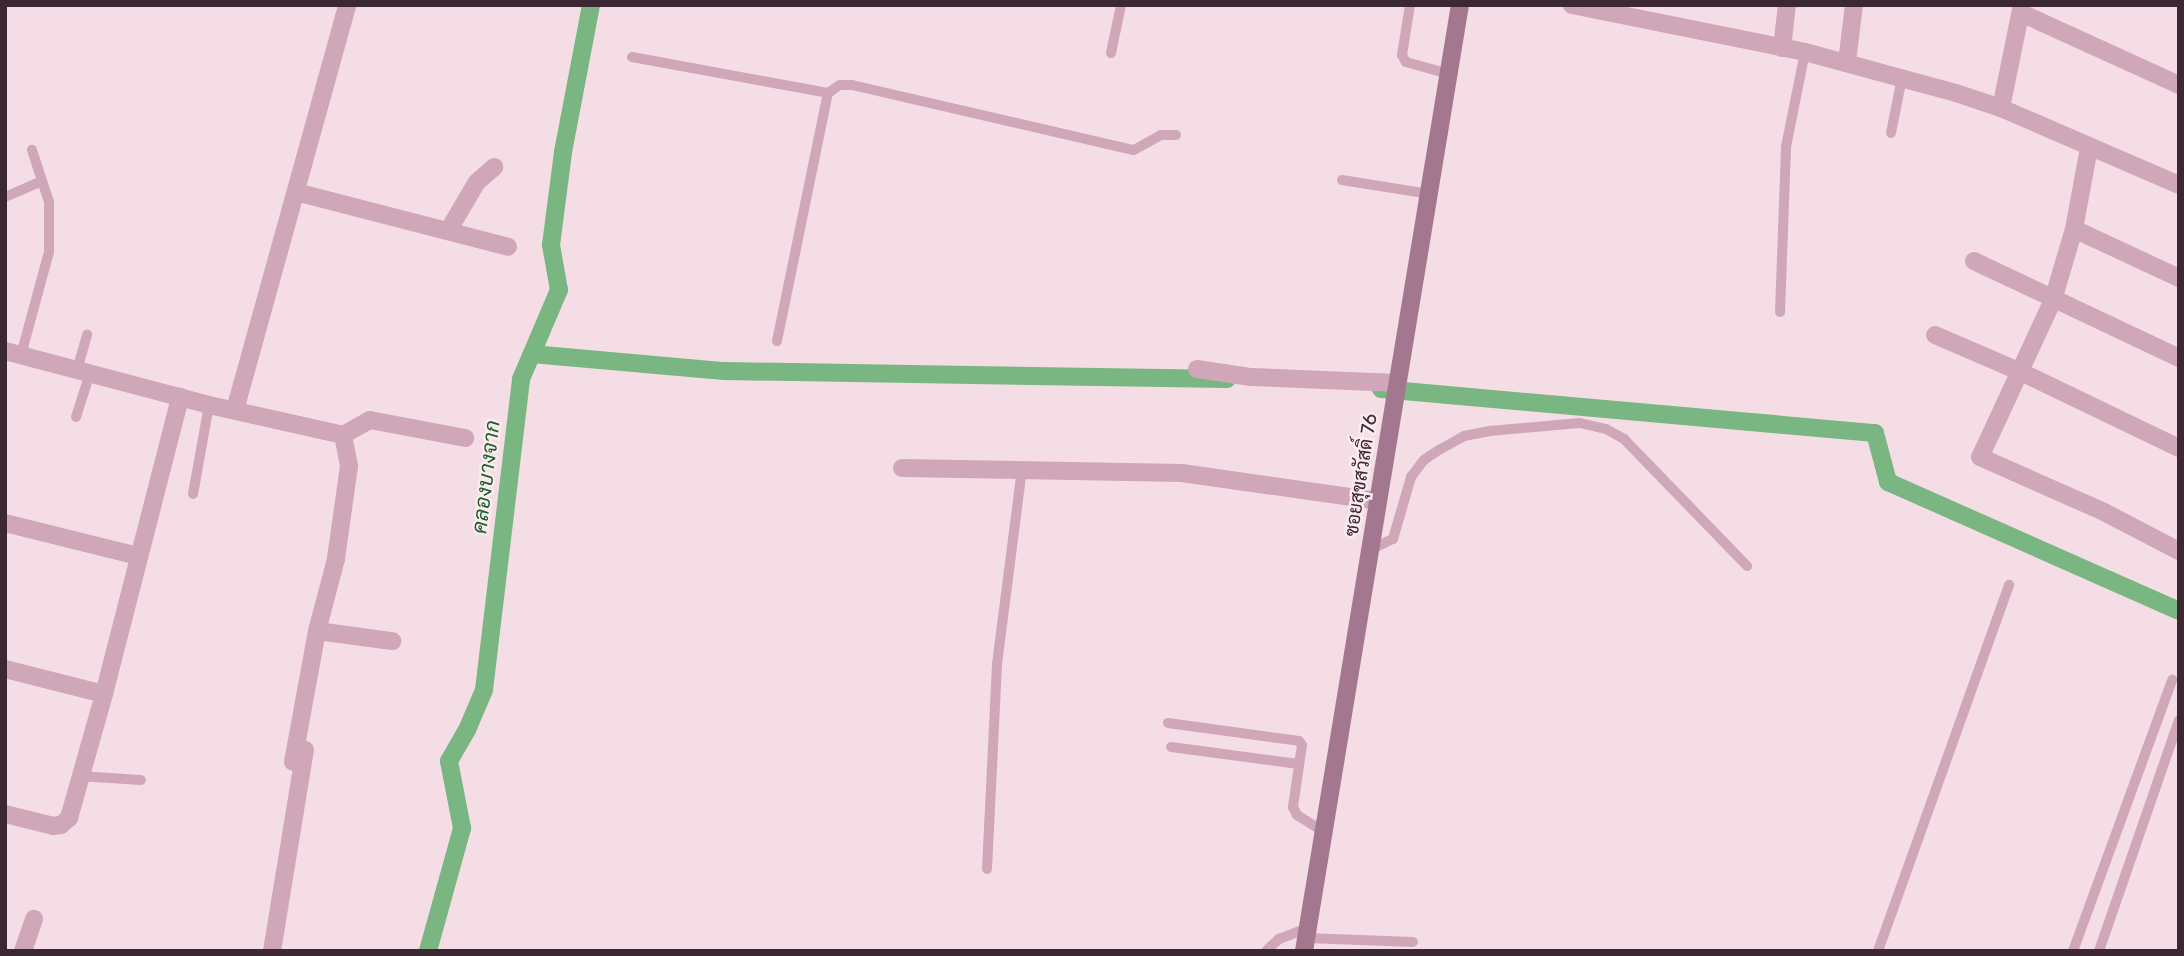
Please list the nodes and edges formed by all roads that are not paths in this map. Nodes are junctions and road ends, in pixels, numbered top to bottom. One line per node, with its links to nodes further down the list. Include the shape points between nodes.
1 (347, 5): 27 (street)
2 (1121, 5): 11 (lane)
3 (1410, 5): 14 (lane, via 1402,55 1406,62)
4 (1460, 5): 14 (street, ซอยสุขสวัสดิ์ 76)
5 (1572, 5): 9 (street)
6 (1787, 5): 9 (street)
7 (1854, 5): 13 (street)
8 (2021, 9): 16 (street); 18 (street)
9 (1782, 48): 10 (street)
10 (1805, 52): 13 (street); 36 (lane, via 1786,147)
11 (1111, 53)
12 (632, 57): 17 (lane)
13 (1847, 62): 15 (street)
14 (1449, 74): 28 (street, ซอยสุขสวัสดิ์ 76)
15 (1902, 78): 18 (street); 19 (lane)
16 (2179, 85)
17 (828, 93): 20 (lane, via 840,85 852,85 1134,150 1161,135); 39 (lane)
18 (2001, 108): 21 (street)
19 (1891, 133)
20 (1176, 135)
21 (2089, 148): 26 (street); 30 (street)
22 (32, 150): 25 (lane)
23 (494, 167): 31 (street, via 477,182)
24 (1342, 180): 28 (lane)
25 (42, 181): 29 (lane); 40 (lane, via 49,202 49,252)
26 (2179, 186)
27 (296, 192): 31 (street); 48 (street)
28 (1429, 194): 45 (street, ซอยสุขสวัสดิ์ 76)
29 (5, 197)
30 (2074, 229): 34 (street); 35 (street)
31 (448, 231): 32 (street)
32 (508, 247)
33 (1974, 261): 35 (street)
34 (2179, 278)
35 (2053, 300): 41 (street); 44 (street)
36 (1780, 312)
37 (87, 334): 43 (lane)
38 (1935, 335): 44 (street)
39 (777, 341)
40 (13, 353): 43 (street)
41 (2179, 358)
42 (1197, 369): 45 (street, via 1251,377)
43 (83, 372): 46 (street); 49 (lane)
44 (2021, 372): 52 (street); 59 (street, via 1980,457)
45 (1398, 385): 56 (street, ซอยสุขสวัสดิ์ 76)
46 (180, 397): 47 (street); 60 (street)
47 (209, 405): 48 (street); 55 (lane)
48 (235, 410): 50 (street)
49 (76, 417)
50 (343, 435): 51 (street, via 370,420); 63 (street, via 349,466 336,559)
51 (466, 438)
52 (2179, 448)
53 (902, 468): 54 (street)
54 (1022, 470): 56 (street, via 1182,473); 78 (lane, via 997,664)
55 (194, 494)
56 (1378, 501): 58 (street, ซอยสุขสวัสดิ์ 76)
57 (5, 523): 60 (street)
58 (1370, 550): 61 (lane, via 1393,539 1411,477 1439,450 1464,436 1489,431 1580,423 1624,439); 77 (street, ซอยสุขสวัสดิ์ 76)
59 (2179, 551)
60 (138, 556): 68 (street)
61 (1747, 566)
62 (2009, 585): 85 (lane)
63 (317, 631): 64 (street); 72 (street)
64 (392, 641)
65 (5, 670): 68 (street)
66 (317, 673): 83 (street)
67 (2172, 680): 86 (lane)
68 (104, 694): 74 (street)
69 (2179, 720): 87 (lane)
70 (1168, 723): 73 (lane, via 1292,737 1302,745)
71 (1171, 747): 73 (lane)
72 (293, 762)
73 (1299, 764): 77 (lane, via 1293,807 1297,816)
74 (79, 775): 75 (lane); 76 (street, via 69,818 61,825)
75 (141, 780)
76 (5, 814)
77 (1324, 831): 80 (street, ซอยสุขสวัสดิ์ 76)
78 (987, 869)
79 (34, 919): 82 (street)
80 (1306, 939): 81 (lane); 84 (lane, via 1279,939)
81 (1413, 942)
82 (23, 951)
83 (272, 951)
84 (1266, 951)
85 (1878, 951)
86 (2073, 951)
87 (2099, 951)

